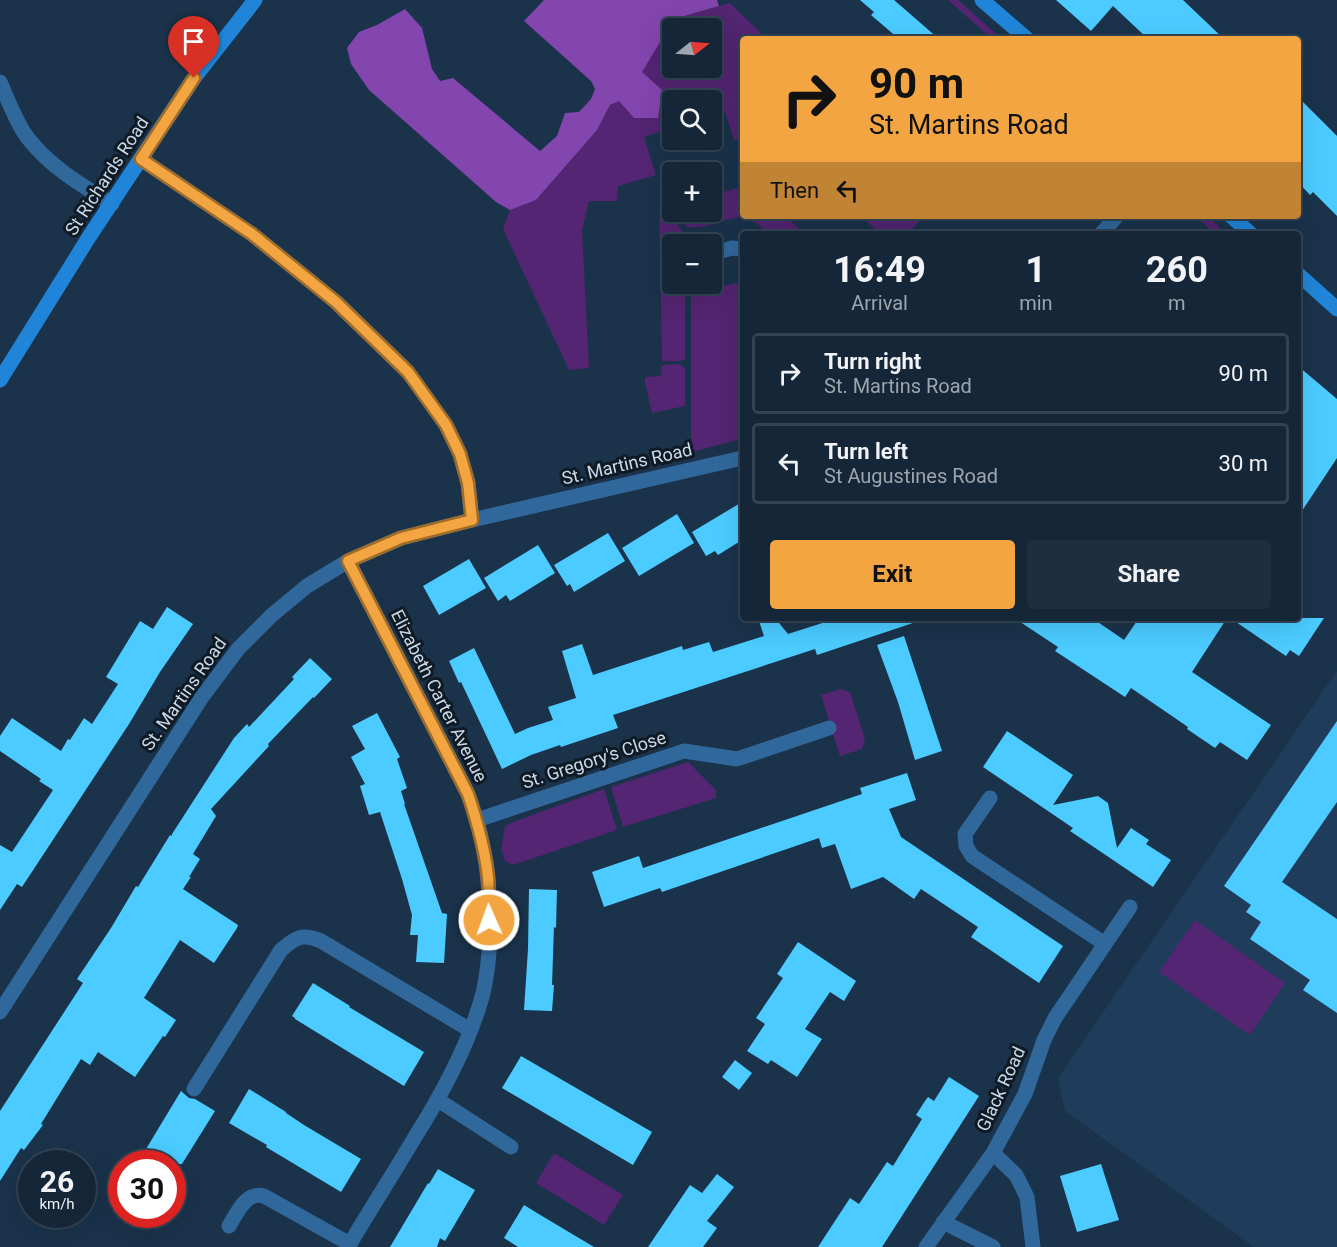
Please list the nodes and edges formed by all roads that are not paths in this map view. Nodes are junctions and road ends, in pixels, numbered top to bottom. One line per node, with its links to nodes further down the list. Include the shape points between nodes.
1 (255, 0): 5 (street, St Richards Road, via 194,78)
2 (982, 0): 3 (street)
3 (1024, 36)
4 (0, 82): 6 (street, via 26,136 71,179)
5 (141, 159): 6 (street, St Richards Road); 17 (street, via 252,234 336,302 408,372 446,425 460,454)
6 (112, 204): 15 (street, St Richards Road)
7 (1114, 219): 9 (street)
8 (1234, 219): 10 (street)
9 (1104, 231)
10 (1248, 231)
11 (740, 249): 12 (street)
12 (722, 251)
13 (1301, 277): 14 (street)
14 (1337, 309)
15 (0, 380)
16 (740, 458): 17 (street, St. Martins Road)
17 (472, 520): 18 (street, St. Martins Road, via 401,538)
18 (348, 561): 21 (street, Elizabeth Carter Avenue, via 468,794); 24 (street, St. Martins Road, via 307,586 238,649 202,697)
19 (828, 728): 21 (street, St. Gregory's Close, via 736,759 684,751)
20 (990, 798): 23 (street, via 966,834 966,846 972,856)
21 (477, 820): 25 (street, Elizabeth Carter Avenue, via 488,878 488,959 482,996)
22 (1130, 907): 23 (street, Glack Road)
23 (1105, 944): 29 (street, Glack Road, via 1055,1018 1025,1094)
24 (0, 1012)
25 (470, 1030): 26 (street, via 321,941 298,937 281,950); 27 (street, Elizabeth Carter Avenue)
26 (194, 1089)
27 (438, 1100): 28 (street); 32 (street, Elizabeth Carter Avenue)
28 (511, 1147)
29 (993, 1153): 30 (street, Glack Road); 35 (street, via 1016,1174 1027,1197)
30 (943, 1222): 33 (street, Glack Road); 34 (street)
31 (229, 1226): 32 (street, Elizabeth Carter Avenue, via 246,1201 257,1194)
32 (349, 1246)
33 (926, 1247)
34 (993, 1247)
35 (1034, 1247)

